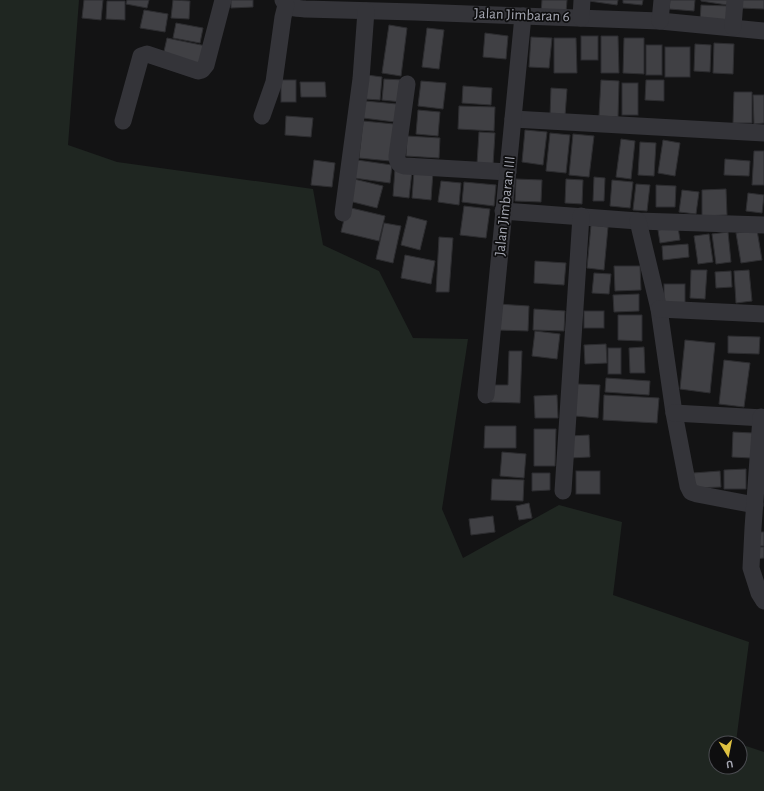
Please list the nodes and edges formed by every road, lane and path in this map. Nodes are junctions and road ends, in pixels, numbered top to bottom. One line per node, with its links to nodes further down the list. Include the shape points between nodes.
1 (223, 0): 17 (street, via 206,65 202,70 198,71 147,54 141,56)
2 (582, 0): 10 (street)
3 (662, 0): 11 (street)
4 (735, 0): 12 (street)
5 (284, 3): 8 (street, Jalan Jimbaran 6, via 289,7 305,9); 15 (street, via 274,82)
6 (390, 6): 7 (street, Jalan Jimbaran 6); 8 (street, Jalan Jimbaran 6)
7 (492, 7): 9 (street, Jalan Jimbaran 6)
8 (366, 11): 21 (street, via 361,78)
9 (523, 16): 10 (street, Jalan Jimbaran 6); 16 (street, Jalan Jimbaran III)
10 (581, 18): 11 (street, Jalan Jimbaran 6)
11 (660, 21): 12 (street, Jalan Jimbaran 6)
12 (733, 27): 13 (street, Jalan Jimbaran 6)
13 (764, 31)
14 (407, 84): 19 (street, via 397,156 400,165)
15 (262, 116)
16 (513, 119): 18 (street); 19 (street, Jalan Jimbaran III)
17 (123, 121)
18 (764, 133)
19 (508, 172): 20 (street, Jalan Jimbaran III)
20 (503, 211): 22 (street); 27 (street, Jalan Jimbaran III)
21 (343, 213)
22 (581, 216): 23 (street); 30 (street)
23 (638, 221): 24 (street); 25 (street)
24 (764, 225)
25 (659, 309): 26 (street); 28 (street)
26 (764, 314)
27 (486, 395)
28 (674, 413): 29 (street); 31 (street, via 690,491)
29 (763, 417): 31 (street)
30 (563, 491)
31 (754, 505): 32 (street, via 751,568)
32 (764, 601)

